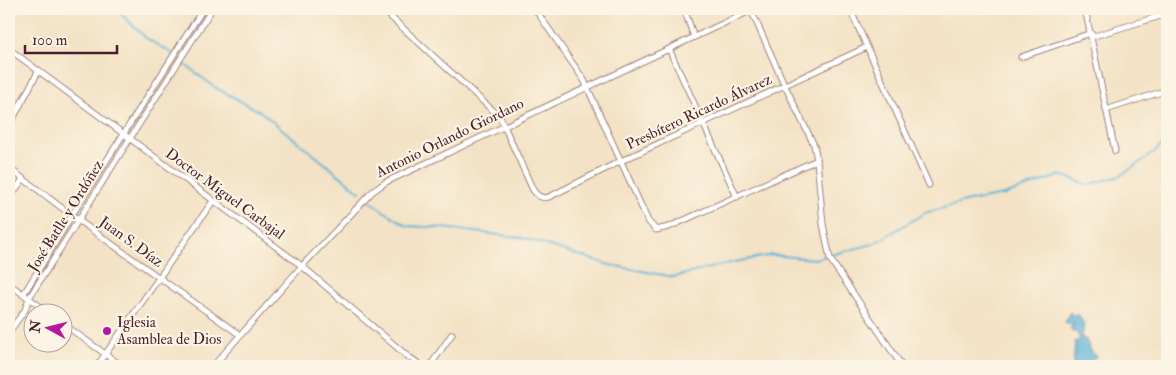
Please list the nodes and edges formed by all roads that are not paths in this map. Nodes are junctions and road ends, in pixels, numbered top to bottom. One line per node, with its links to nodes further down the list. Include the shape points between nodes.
1 (203, 9): 38 (street, José Batlle y Ordóñez)
2 (212, 9): 24 (street, José Batlle y Ordóñez)
3 (382, 9): 22 (street, via 495,112)
4 (535, 9): 17 (street)
5 (684, 9): 11 (street)
6 (850, 9): 12 (street)
7 (1085, 9): 10 (street)
8 (753, 10): 11 (street, Antonio Orlando Giordano); 18 (street)
9 (1167, 14): 10 (street)
10 (1091, 35): 15 (street); 20 (street)
11 (694, 37): 14 (street, Antonio Orlando Giordano)
12 (867, 47): 18 (street, Presbítero Ricardo Álvarez); 30 (street)
13 (9, 49): 16 (street, Doctor Miguel Carbajal)
14 (669, 49): 17 (street, Antonio Orlando Giordano); 21 (street)
15 (1020, 57)
16 (39, 70): 23 (street); 24 (street, Doctor Miguel Carbajal)
17 (588, 86): 22 (street, Antonio Orlando Giordano); 27 (street)
18 (785, 86): 21 (street, Presbítero Ricardo Álvarez); 26 (street, via 814,145)
19 (1167, 90): 20 (street)
20 (1106, 110): 25 (street)
21 (704, 124): 27 (street, Presbítero Ricardo Álvarez); 31 (street)
22 (504, 125): 27 (street, Presbítero Ricardo Álvarez, via 533,190 541,198 548,198); 35 (street, Antonio Orlando Giordano, via 379,186)
23 (9, 126)
24 (129, 139): 33 (street, Doctor Miguel Carbajal); 34 (street, José Batlle y Ordóñez)
25 (1115, 150)
26 (817, 160): 31 (street); 51 (street, via 830,259)
27 (622, 161): 31 (street, via 648,221 656,230 669,228)
28 (9, 168): 29 (street, Juan S. Díaz)
29 (24, 179): 32 (street); 34 (street, Juan S. Díaz)
30 (929, 185)
31 (737, 197)
32 (9, 199)
33 (213, 201): 35 (street, Doctor Miguel Carbajal); 36 (street)
34 (78, 220): 36 (street, Juan S. Díaz); 39 (street, José Batlle y Ordóñez)
35 (302, 266): 44 (street, Antonio Orlando Giordano); 49 (street, Doctor Miguel Carbajal)
36 (159, 278): 44 (street, Juan S. Díaz); 45 (street)
37 (9, 284): 38 (street)
38 (23, 294): 39 (street)
39 (29, 298): 40 (street); 42 (street, José Batlle y Ordóñez, via 25,310)
40 (34, 302)
41 (72, 330): 45 (street)
42 (9, 332)
43 (452, 334): 50 (street)
44 (240, 335): 48 (street, Antonio Orlando Giordano)
45 (105, 354): 46 (street); 47 (street)
46 (97, 366)
47 (122, 366)
48 (213, 366)
49 (422, 366)
50 (430, 366)
51 (902, 366)

